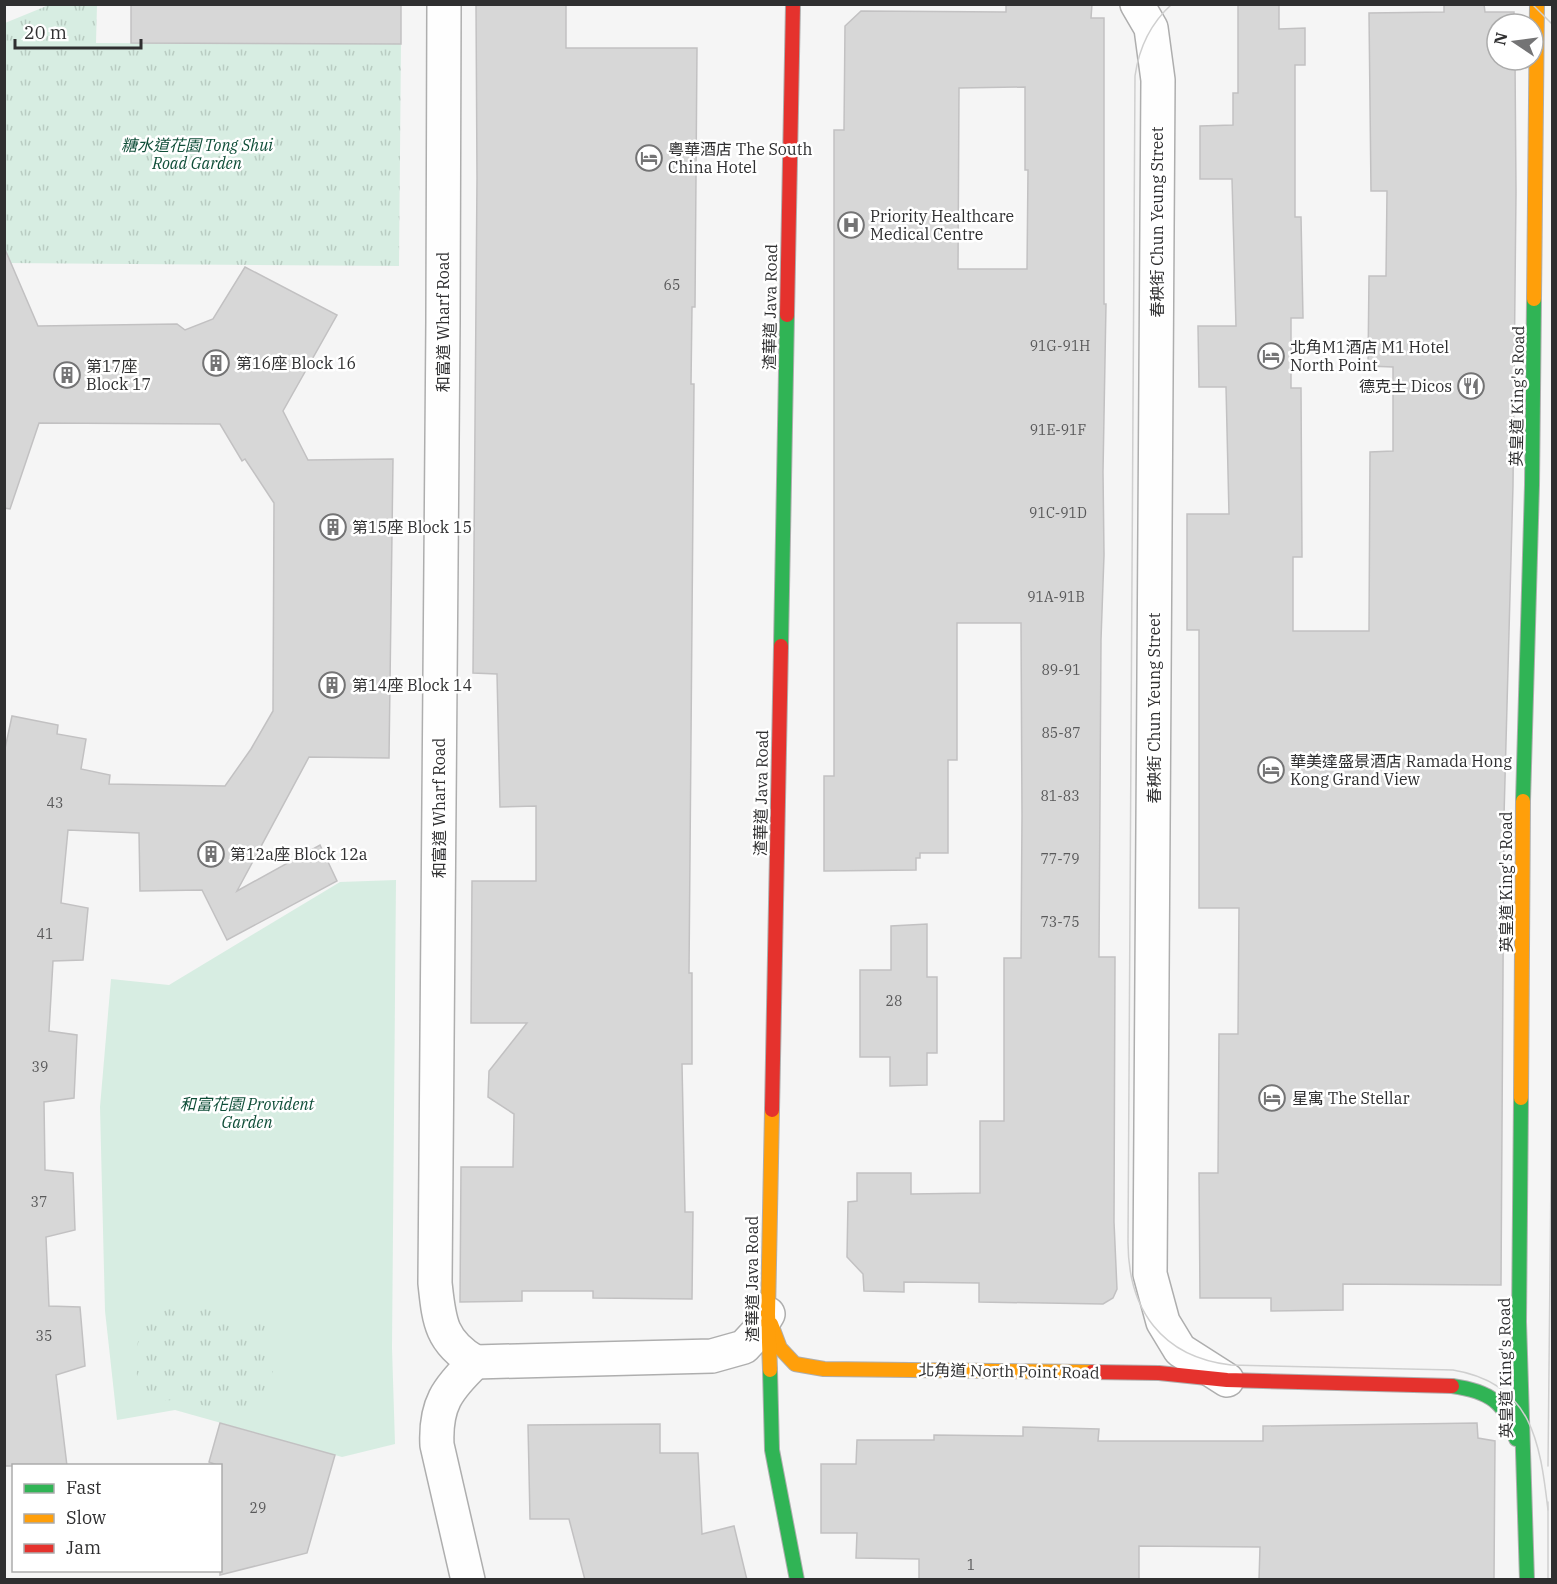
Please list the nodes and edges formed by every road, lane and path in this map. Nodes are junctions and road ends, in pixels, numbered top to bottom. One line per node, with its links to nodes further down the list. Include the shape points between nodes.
1 (444, 4): 6 (street, 和富道 Wharf Road, via 435,1283 438,1315 447,1336 459,1352)
2 (793, 4): 5 (street, 渣華道 Java Road)
3 (1537, 4): 8 (street, 英皇道 King's Road, via 1532,485 1523,828 1519,1322)
4 (1138, 6): 7 (street, 春秧街 Chun Yeung Street, via 1150,28 1158,80 1150,1274 1163,1322 1180,1350)
5 (768, 1314): 6 (street, via 744,1347 712,1356); 7 (street, 北角道 North Point Road, via 780,1348 795,1364 824,1369 1159,1373); 10 (street, 渣華道 Java Road, via 772,1450)
6 (475, 1362): 9 (street, via 454,1382 440,1406 436,1424 436,1445)
7 (1227, 1380): 8 (street, 北角道 North Point Road, via 1449,1385 1475,1389 1498,1400 1509,1415)
8 (1523, 1486): 11 (street, 英皇道 King's Road)
9 (468, 1580)
10 (797, 1580)
11 (1527, 1580)

